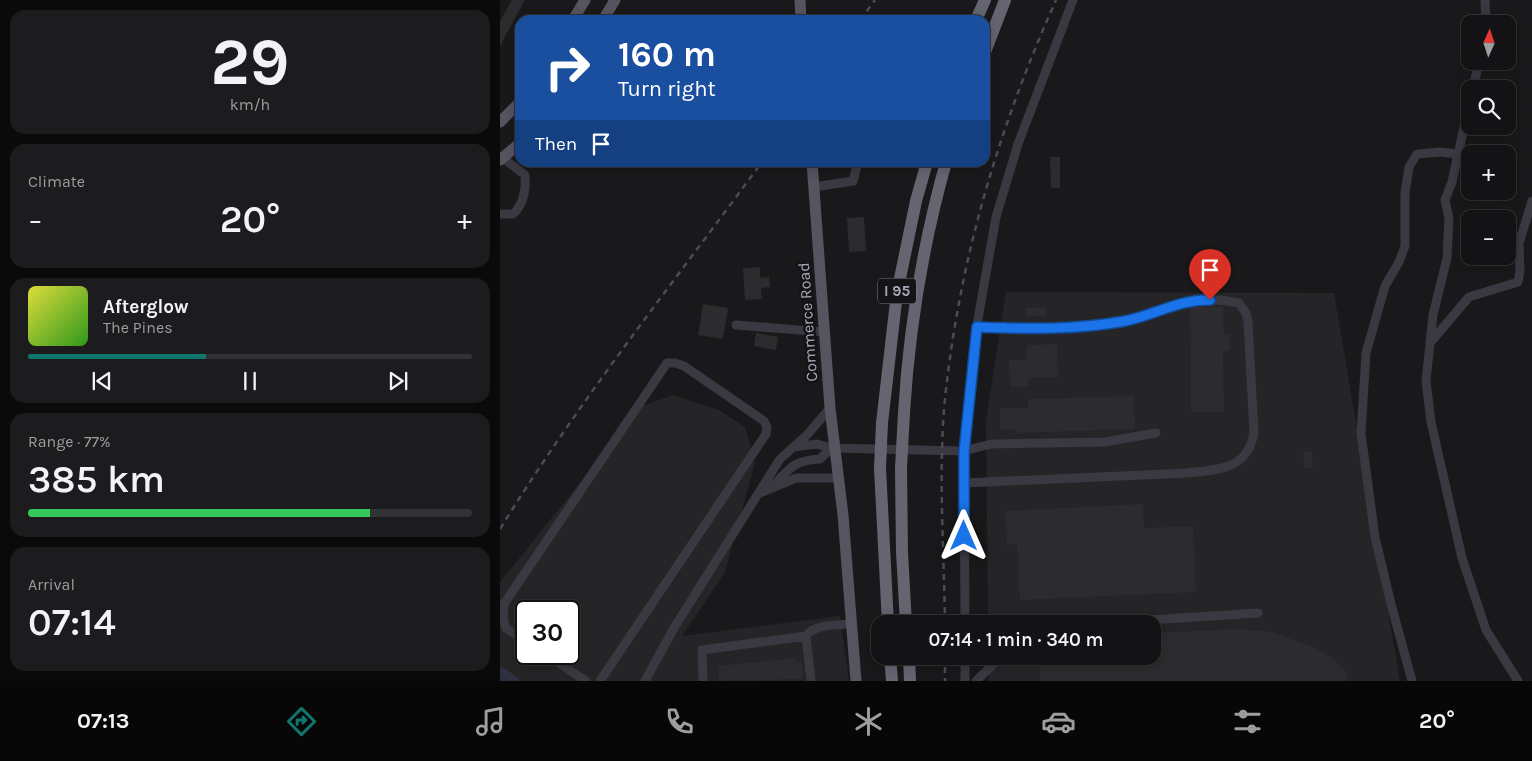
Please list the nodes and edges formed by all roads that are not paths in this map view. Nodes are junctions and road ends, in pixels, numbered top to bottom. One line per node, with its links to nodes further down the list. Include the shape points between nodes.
1 (585, 0): 8 (main road)
2 (615, 0): 9 (main road)
3 (800, 0): 10 (main road)
4 (985, 0): 11 (highway)
5 (1005, 0): 13 (highway)
6 (1073, 0): 28 (street, via 1018,144 999,208)
7 (1485, 0): 12 (street)
8 (576, 15)
9 (606, 15)
10 (801, 15)
11 (978, 15)
12 (1486, 15)
13 (990, 39)
14 (515, 107): 15 (main road)
15 (500, 122)
16 (1462, 135): 18 (street)
17 (515, 146): 19 (main road)
18 (1458, 154): 30 (street, via 1445,200 1447,258 1432,315); 64 (street, via 1417,154 1409,167 1405,193 1405,246 1385,286 1366,353 1361,433 1375,537)
19 (501, 159): 26 (street, via 525,175 525,184 519,209 513,214)
20 (812, 167): 24 (main road, Commerce Road)
21 (857, 167): 24 (street, via 853,181)
22 (926, 167): 41 (highway, I 95, bridge, via 897,293 882,423 880,468)
23 (945, 167): 42 (highway, I 95, bridge, via 922,261 906,375 901,468)
24 (814, 187): 29 (main road, Commerce Road)
25 (1532, 201): 30 (street, via 1519,244 1518,282 1469,297)
26 (500, 214)
27 (736, 325): 29 (street)
28 (977, 327): 35 (street); 37 (street, via 1075,328 1144,317 1187,301 1239,303 1248,322 1254,432 1252,447 1244,458 1218,470)
29 (824, 332): 31 (main road, Commerce Road)
30 (1430, 343): 65 (street, via 1426,381 1431,422 1462,558 1486,630)
31 (830, 408): 33 (street); 34 (main road, Commerce Road)
32 (1156, 433): 35 (street, via 1106,442 991,444)
33 (793, 447): 34 (street, via 817,444); 39 (street, via 780,459)
34 (833, 448): 35 (street); 36 (main road, Commerce Road); 38 (street, via 820,459 791,466)
35 (964, 452): 37 (street)
36 (838, 478): 38 (street, via 796,478); 45 (main road, Commerce Road)
37 (964, 483): 43 (street)
38 (773, 486): 39 (street)
39 (760, 493): 55 (street, via 674,628)
40 (1258, 613): 44 (street)
41 (888, 615)
42 (906, 615)
43 (965, 615)
44 (1161, 619)
45 (848, 624): 47 (street, via 816,628); 58 (main road, Commerce Road); 59 (main road, Commerce Road)
46 (515, 634): 54 (street, via 506,628 504,604 666,364 684,366 764,421 766,434)
47 (806, 636): 56 (street, via 702,650); 57 (street)
48 (561, 665): 53 (street)
49 (891, 665): 60 (highway)
50 (909, 665): 61 (highway)
51 (965, 665): 62 (street)
52 (993, 665): 63 (street)
53 (586, 681)
54 (600, 681)
55 (645, 681)
56 (703, 681)
57 (812, 681)
58 (850, 681)
59 (856, 681)
60 (892, 681)
61 (910, 681)
62 (965, 681)
63 (976, 681)
64 (1412, 681)
65 (1518, 681)

